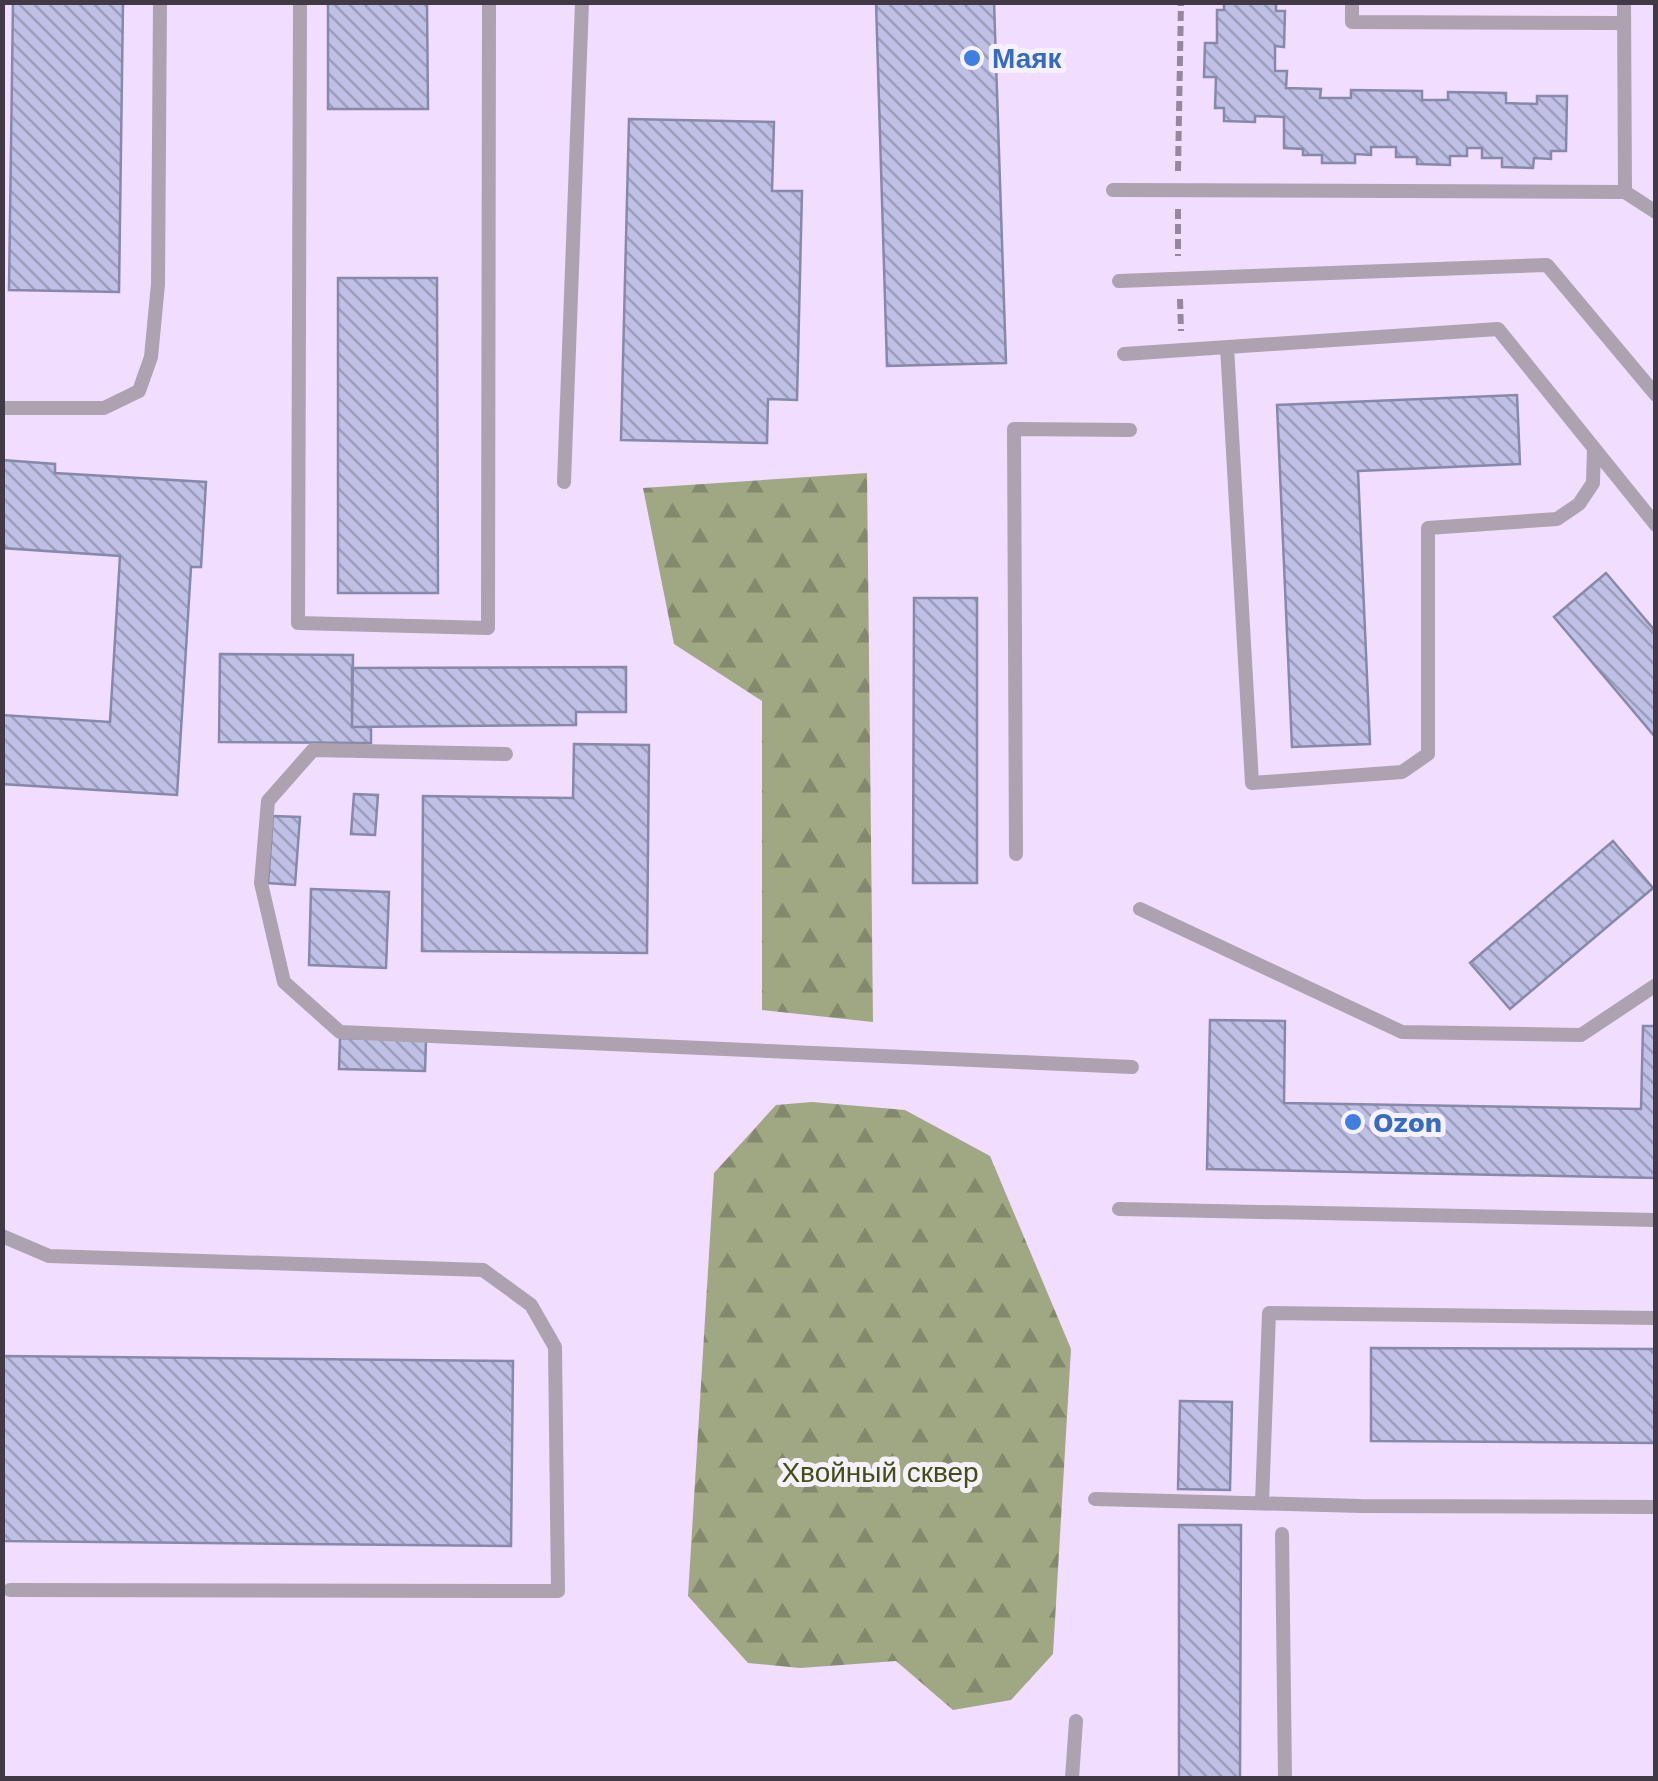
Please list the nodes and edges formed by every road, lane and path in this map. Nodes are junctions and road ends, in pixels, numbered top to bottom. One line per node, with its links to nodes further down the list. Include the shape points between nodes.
1 (160, 2): 15 (lane, via 158,284 139,391 104,408)
2 (300, 2): 3 (lane, via 298,623 488,628)
3 (490, 2)
4 (582, 2): 18 (lane)
5 (1352, 2): 7 (lane, via 1352,22)
6 (1624, 2): 7 (lane)
7 (1624, 23): 9 (lane)
8 (1113, 190): 9 (lane)
9 (1625, 192): 10 (lane)
10 (1656, 212)
11 (1119, 281): 14 (lane, via 1547,265)
12 (1227, 347): 13 (lane); 17 (lane, via 1498,329); 17 (lane, via 1252,783 1402,772 1428,754 1428,528 1557,519 1593,483)
13 (1124, 354)
14 (1656, 394)
15 (2, 408)
16 (1130, 430): 21 (lane, via 1014,429)
17 (1594, 448): 19 (lane)
18 (564, 482)
19 (1656, 525)
20 (506, 754): 24 (lane, via 312,750 268,801 261,883 284,982 340,1032)
21 (1016, 854)
22 (1140, 909): 23 (lane, via 1402,1032 1581,1035)
23 (1656, 985)
24 (1132, 1067)
25 (1119, 1209): 26 (lane)
26 (1656, 1220)
27 (2, 1236): 33 (lane, via 49,1256 482,1270 530,1305 556,1347 558,1591)
28 (1656, 1318): 30 (lane, via 1269,1313)
29 (1095, 1499): 30 (lane)
30 (1262, 1503): 31 (lane)
31 (1656, 1506)
32 (1282, 1534): 36 (lane)
33 (10, 1590)
34 (1076, 1721): 35 (lane)
35 (1072, 1778)
36 (1286, 1778)

